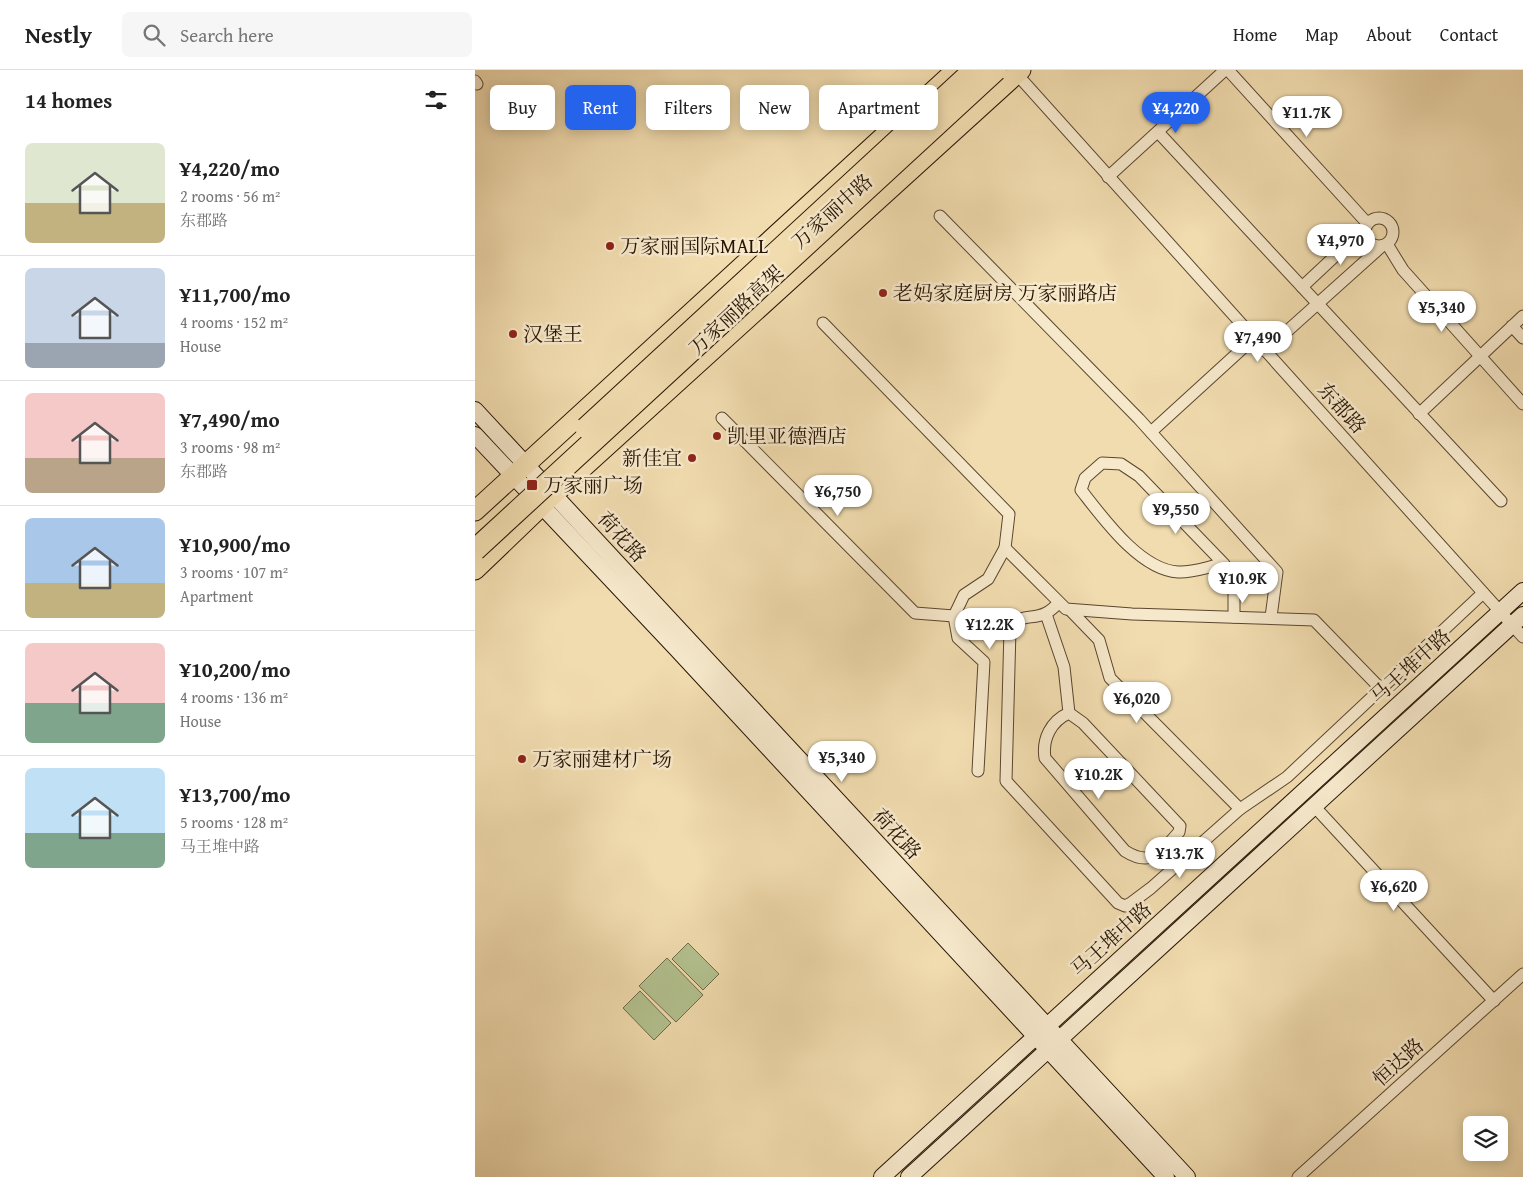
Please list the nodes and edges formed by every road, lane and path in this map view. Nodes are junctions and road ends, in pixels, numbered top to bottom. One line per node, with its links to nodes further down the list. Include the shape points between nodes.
1 (955, 70): 25 (main road, 万家丽中路)
2 (974, 70): 29 (highway, 万家丽路高架, bridge)
3 (1226, 70): 5 (street); 8 (street)
4 (1011, 71): 6 (street, 东郡路); 26 (main road, 万家丽中路); 31 (highway, 万家丽路高架, bridge)
5 (1158, 132): 6 (street); 10 (street)
6 (1108, 177): 15 (street, 东郡路)
7 (940, 216): 23 (street)
8 (1366, 225): 9 (street, via 1364,233 1368,242); 9 (street, via 1376,218 1390,222 1393,232 1390,241); 10 (street)
9 (1384, 245): 11 (street); 18 (street)
10 (1302, 287): 11 (street)
11 (1317, 304): 17 (street); 21 (street)
12 (1523, 316): 14 (street)
13 (823, 323): 30 (street, via 1009,514)
14 (1512, 326): 16 (street); 18 (street)
15 (1254, 338): 17 (street, 东郡路); 23 (street)
16 (1523, 338)
17 (1265, 351): 35 (street, 东郡路)
18 (1481, 356): 19 (street); 21 (street)
19 (1523, 404)
20 (475, 410): 25 (main road, 荷花路)
21 (1419, 414): 27 (street)
22 (723, 418): 40 (street, via 915,613)
23 (1151, 432): 42 (street, via 1277,572)
24 (475, 435): 25 (main road, 荷花路)
25 (519, 470): 26 (main road, 荷花路); 28 (main road, 万家丽中路)
26 (547, 501): 33 (main road, 万家丽中路); 51 (main road, 荷花路, via 676,648)
27 (1501, 501)
28 (475, 511)
29 (475, 530)
30 (1005, 548): 36 (street); 40 (street, via 989,579 964,595)
31 (475, 550)
32 (1224, 564): 32 (street, via 1179,572 1159,569 1115,532 1081,490 1085,478 1102,463 1121,464 1139,476); 41 (street, via 1234,589)
33 (475, 570)
34 (1523, 591): 38 (main road, 马王堆中路)
35 (1483, 593): 38 (street, 东郡路); 44 (street)
36 (1059, 603): 37 (street); 39 (street)
37 (1070, 610): 41 (street); 48 (street, via 1099,640 1110,678)
38 (1500, 612): 43 (street, 东郡路); 51 (main road, 马王堆中路)
39 (1046, 614): 45 (street, via 1064,666); 48 (street, via 1024,616 1010,629 1006,781 1118,903 1131,904)
40 (954, 616): 46 (street, via 958,638 984,662)
41 (1234, 617): 42 (street)
42 (1271, 618): 44 (street, via 1314,620)
43 (1519, 626): 47 (main road, 马王堆中路)
44 (1379, 688): 48 (street, via 1287,777)
45 (1069, 714): 45 (street, via 1083,723 1178,822 1179,832 1153,858 1141,859 1125,851 1045,758 1046,736 1058,720)
46 (977, 770)
47 (1314, 806): 50 (street); 52 (main road, 马王堆中路)
48 (1240, 809)
49 (1523, 974): 50 (street, 恒达路)
50 (1494, 1001): 57 (street, 恒达路)
51 (1040, 1032): 52 (main road, 荷花路); 53 (main road, 马王堆中路)
52 (1052, 1045): 54 (main road, 马王堆中路); 55 (main road, 荷花路); 56 (main road, 荷花路)
53 (882, 1177)
54 (909, 1177)
55 (1165, 1177)
56 (1187, 1177)
57 (1298, 1177)

